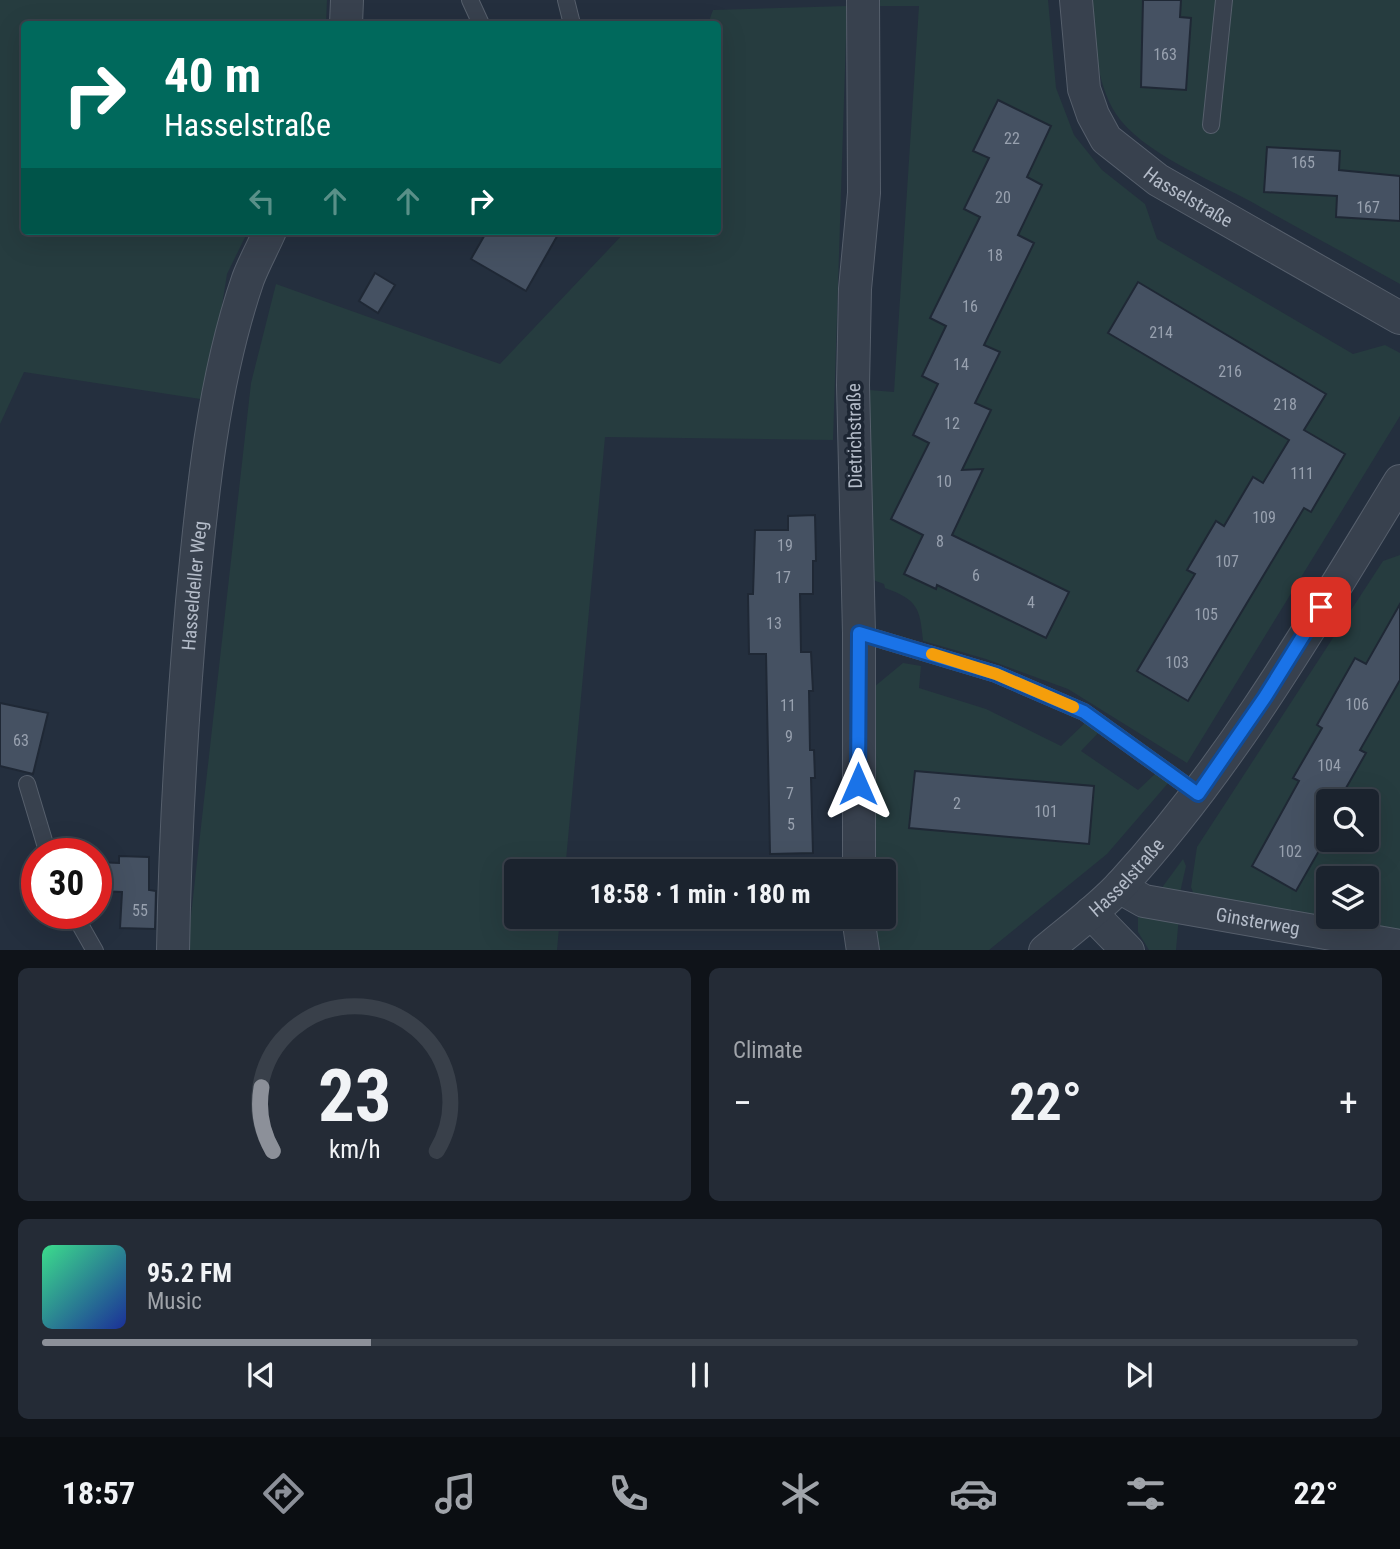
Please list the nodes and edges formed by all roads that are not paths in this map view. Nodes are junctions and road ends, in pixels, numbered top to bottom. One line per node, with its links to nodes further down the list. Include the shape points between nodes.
1 (347, 0): 7 (street)
2 (470, 0): 8 (lane)
3 (566, 0): 9 (lane)
4 (1076, 0): 12 (street, Hasselstraße, via 1083,89 1106,139 1158,180)
5 (1224, 0): 10 (lane)
6 (863, 4): 14 (street, Dietrichstraße, via 864,193 853,385)
7 (346, 21)
8 (480, 21)
9 (571, 21)
10 (1211, 125)
11 (268, 235): 25 (street, Hasseldeller Weg, via 234,327 209,457 181,726)
12 (1400, 318)
13 (1395, 499): 16 (street, Hasselstraße)
14 (859, 633): 16 (lane, via 996,674 1084,712); 18 (street, Dietrichstraße)
15 (27, 784): 17 (lane)
16 (1198, 794): 19 (street, Hasselstraße)
17 (43, 838)
18 (859, 859)
19 (1121, 885): 20 (street, Hasselstraße); 23 (street, Ginsterweg, via 1144,901)
20 (1091, 913): 27 (street, Hasselstraße); 28 (street)
21 (83, 929): 24 (lane)
22 (860, 929): 26 (street)
23 (1400, 946)
24 (95, 950)
25 (173, 950)
26 (863, 950)
27 (1045, 950)
28 (1128, 950)

